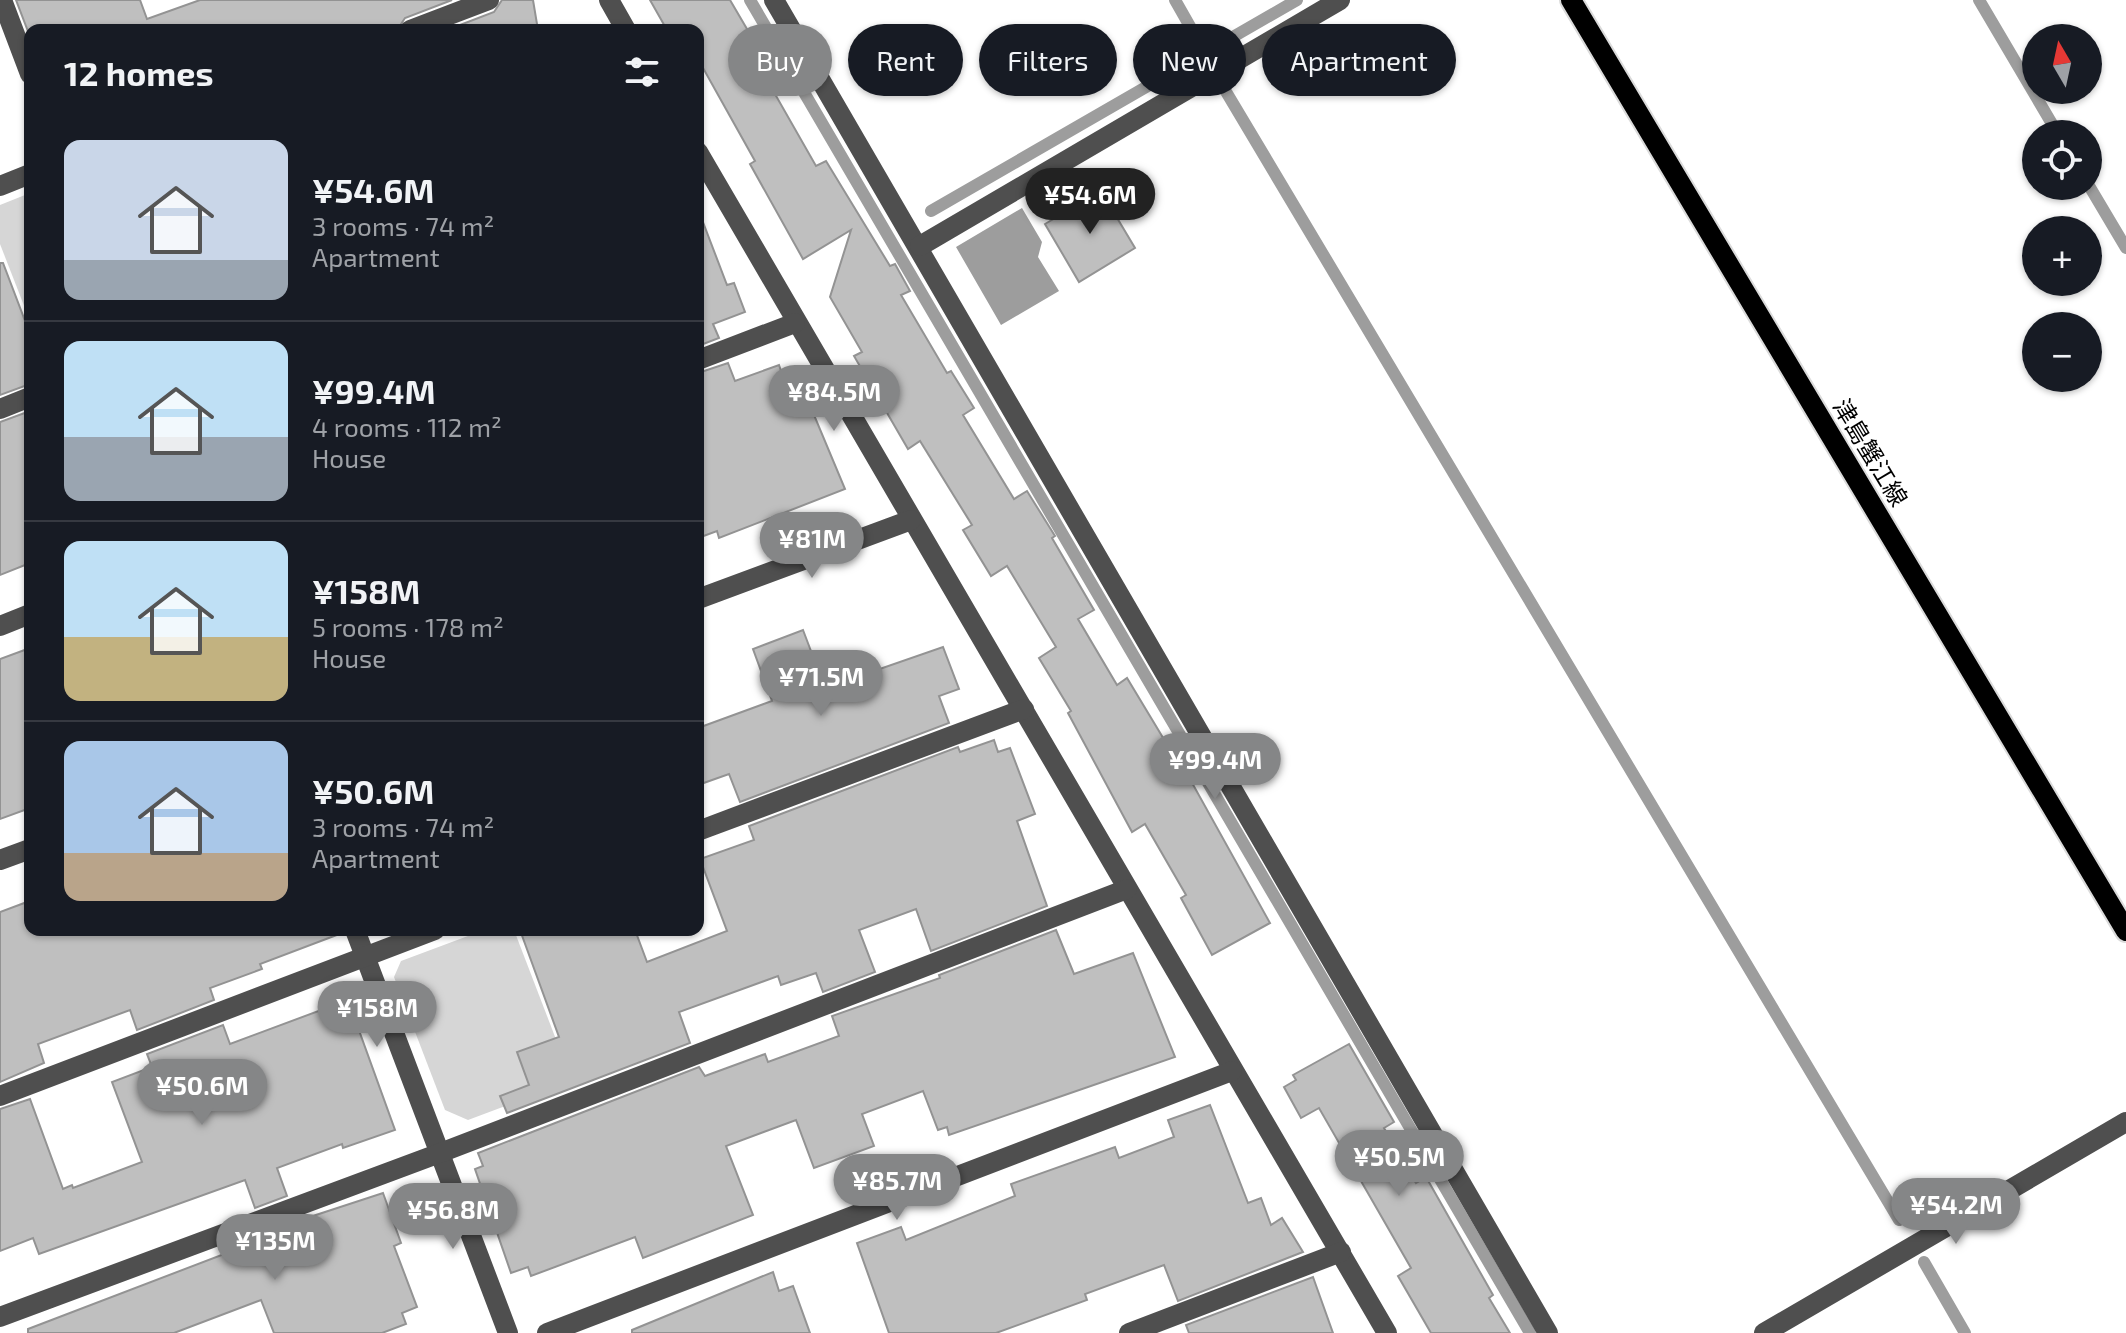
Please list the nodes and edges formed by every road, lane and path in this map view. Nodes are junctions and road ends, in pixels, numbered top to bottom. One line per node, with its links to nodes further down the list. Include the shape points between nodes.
1 (2, 0): 9 (street)
2 (489, 0): 7 (street)
3 (609, 0): 8 (street)
4 (774, 0): 13 (street)
5 (1340, 0): 13 (street)
6 (1571, 0): 27 (main road, 津島蟹江線)
7 (426, 24)
8 (623, 24)
9 (24, 58)
10 (704, 163): 14 (street)
11 (24, 176): 12 (street)
12 (0, 186)
13 (920, 246): 41 (street)
14 (795, 323): 15 (street); 18 (street)
15 (704, 358)
16 (24, 399): 17 (street)
17 (0, 409)
18 (911, 520): 19 (street); 22 (street)
19 (704, 597)
20 (24, 616): 21 (street)
21 (0, 626)
22 (1024, 709): 23 (street); 26 (street)
23 (704, 829)
24 (24, 851): 25 (street)
25 (0, 860)
26 (1127, 889): 31 (street); 34 (street)
27 (2126, 931)
28 (357, 936): 30 (street)
29 (419, 936): 30 (street)
30 (365, 956): 32 (street); 34 (street)
31 (1232, 1071): 35 (street); 38 (street)
32 (0, 1096)
33 (2126, 1122): 42 (street)
34 (440, 1153): 36 (street); 37 (street)
35 (1341, 1252): 39 (street); 40 (street)
36 (0, 1317)
37 (508, 1333)
38 (547, 1333)
39 (1129, 1333)
40 (1387, 1333)
41 (1548, 1333)
42 (1764, 1333)

